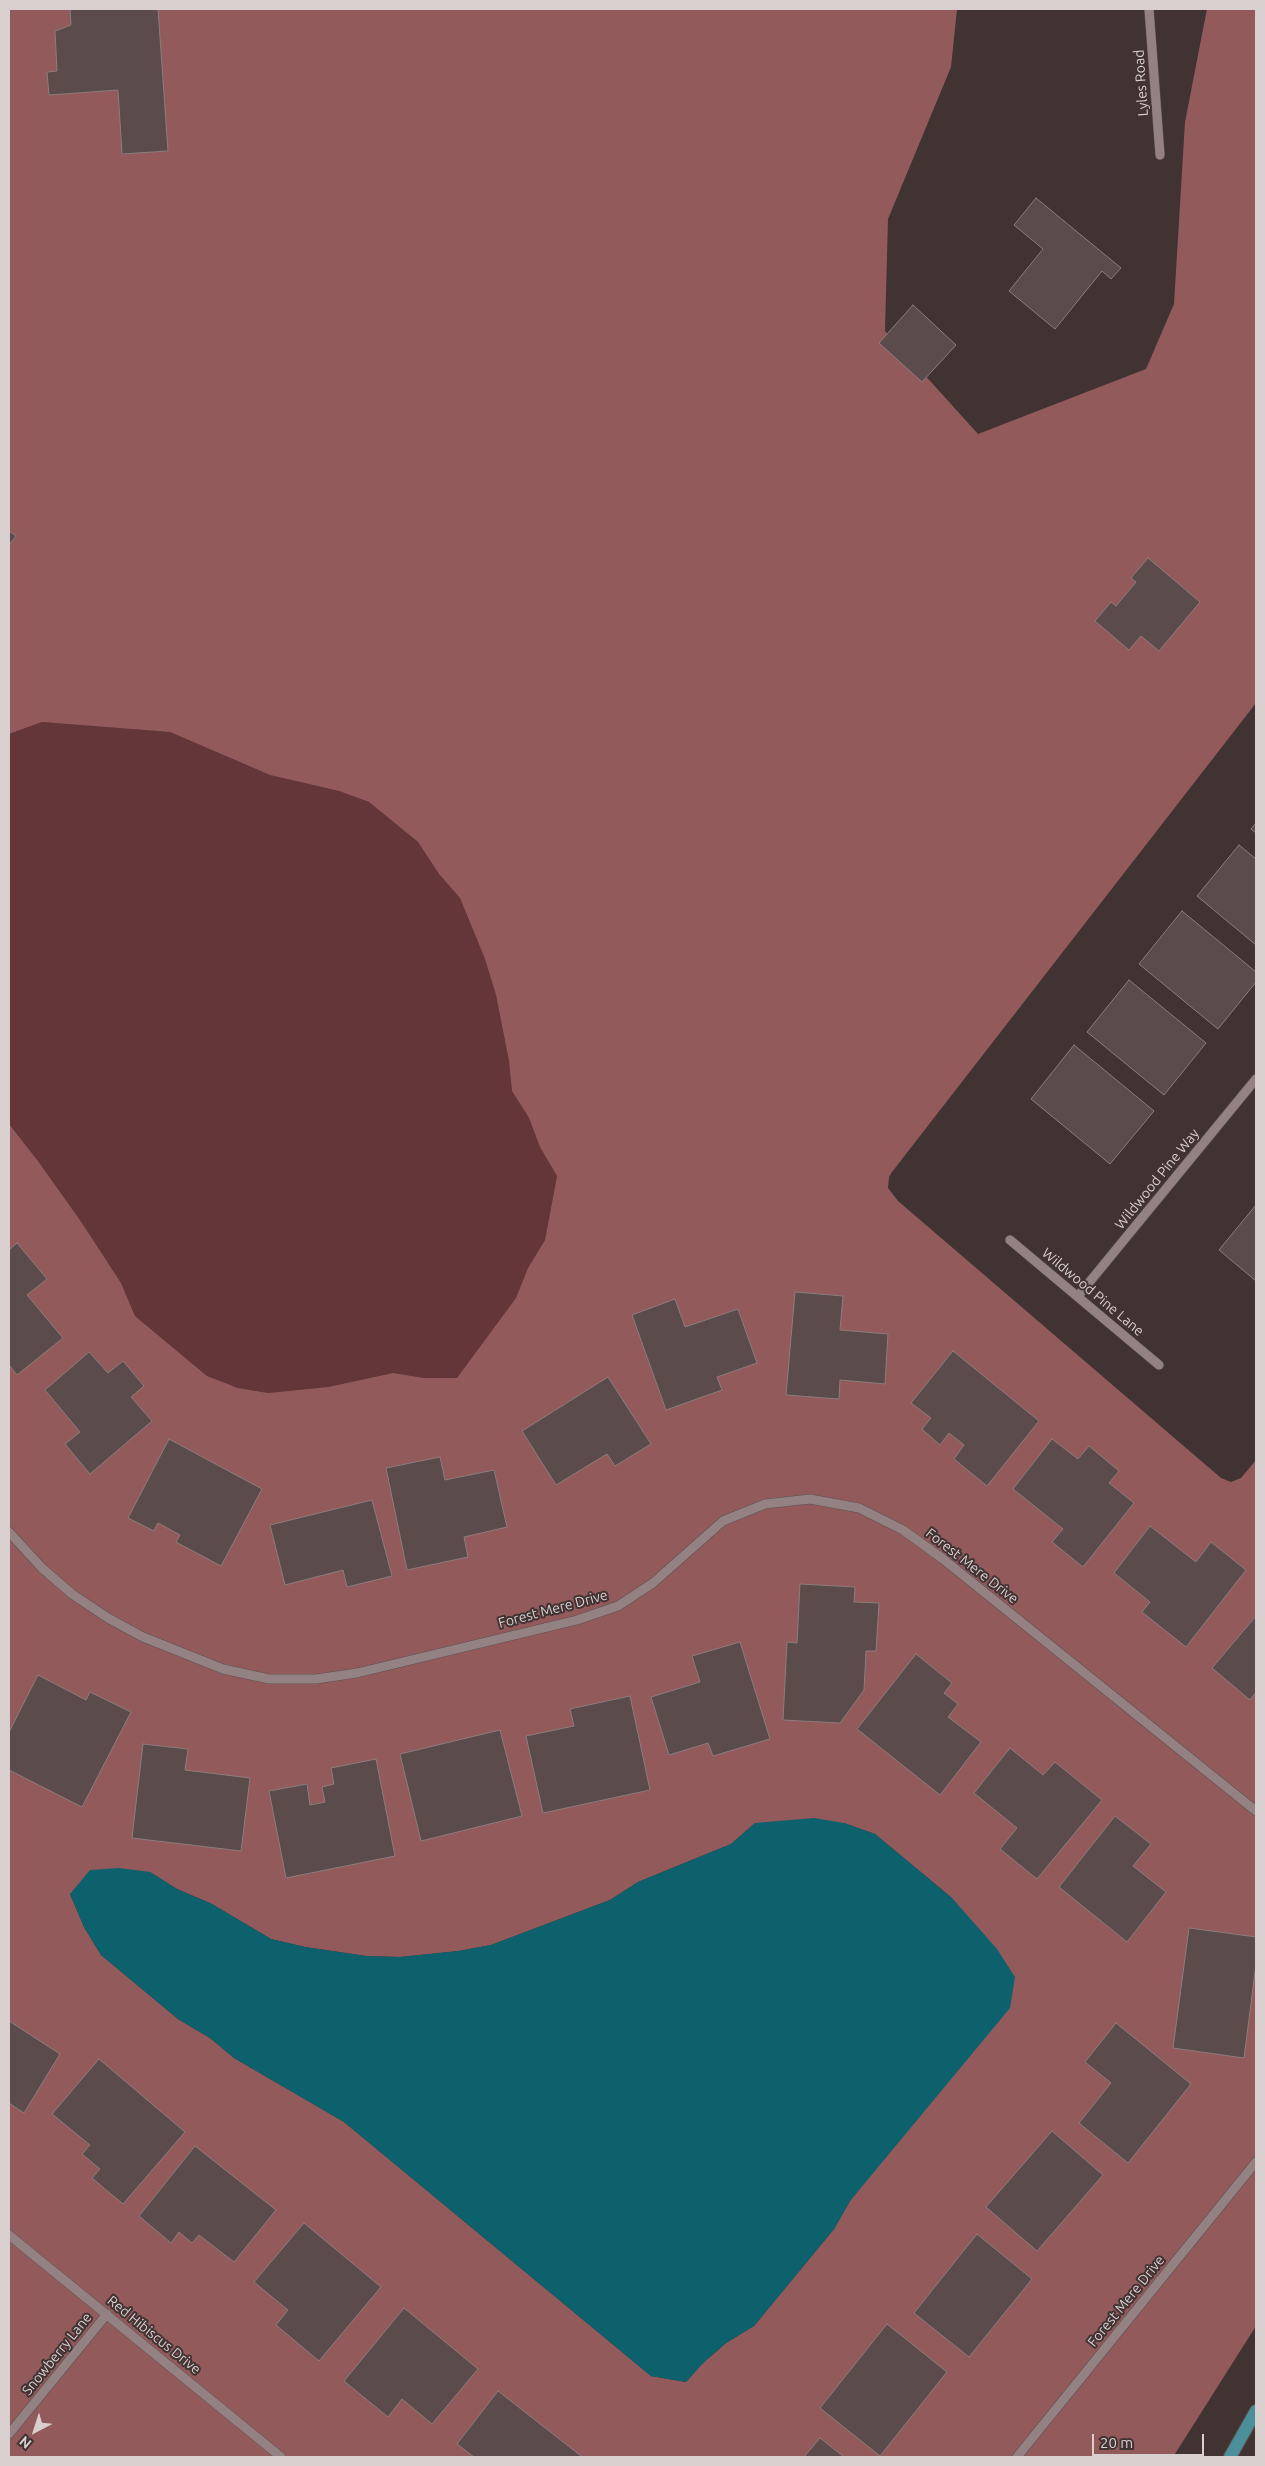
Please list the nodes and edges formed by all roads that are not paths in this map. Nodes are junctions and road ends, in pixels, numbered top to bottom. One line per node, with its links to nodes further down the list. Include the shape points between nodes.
1 (1149, 9): 2 (street, Lyles Road)
2 (1160, 155)
3 (1256, 1079): 5 (street, Wildwood Pine Way)
4 (1010, 1240): 5 (street, Wildwood Pine Lane)
5 (1078, 1296): 6 (street, Wildwood Pine Lane)
6 (1159, 1365)
7 (9, 1532): 8 (street, Forest Mere Drive, via 42,1568 72,1594 143,1637 223,1669 269,1679 316,1679 357,1673 576,1620 618,1606 653,1583 723,1522 765,1504 810,1499 859,1508 903,1530 943,1559)
8 (1256, 1811)
9 (1256, 2162): 15 (street, Forest Mere Drive)
10 (9, 2235): 11 (street, Red Hibiscus Drive)
11 (107, 2314): 13 (street, Snowberry Lane); 14 (street, Red Hibiscus Drive)
12 (1256, 2411): 16 (main road)
13 (9, 2434)
14 (281, 2457)
15 (1017, 2457)
16 (1230, 2457)

